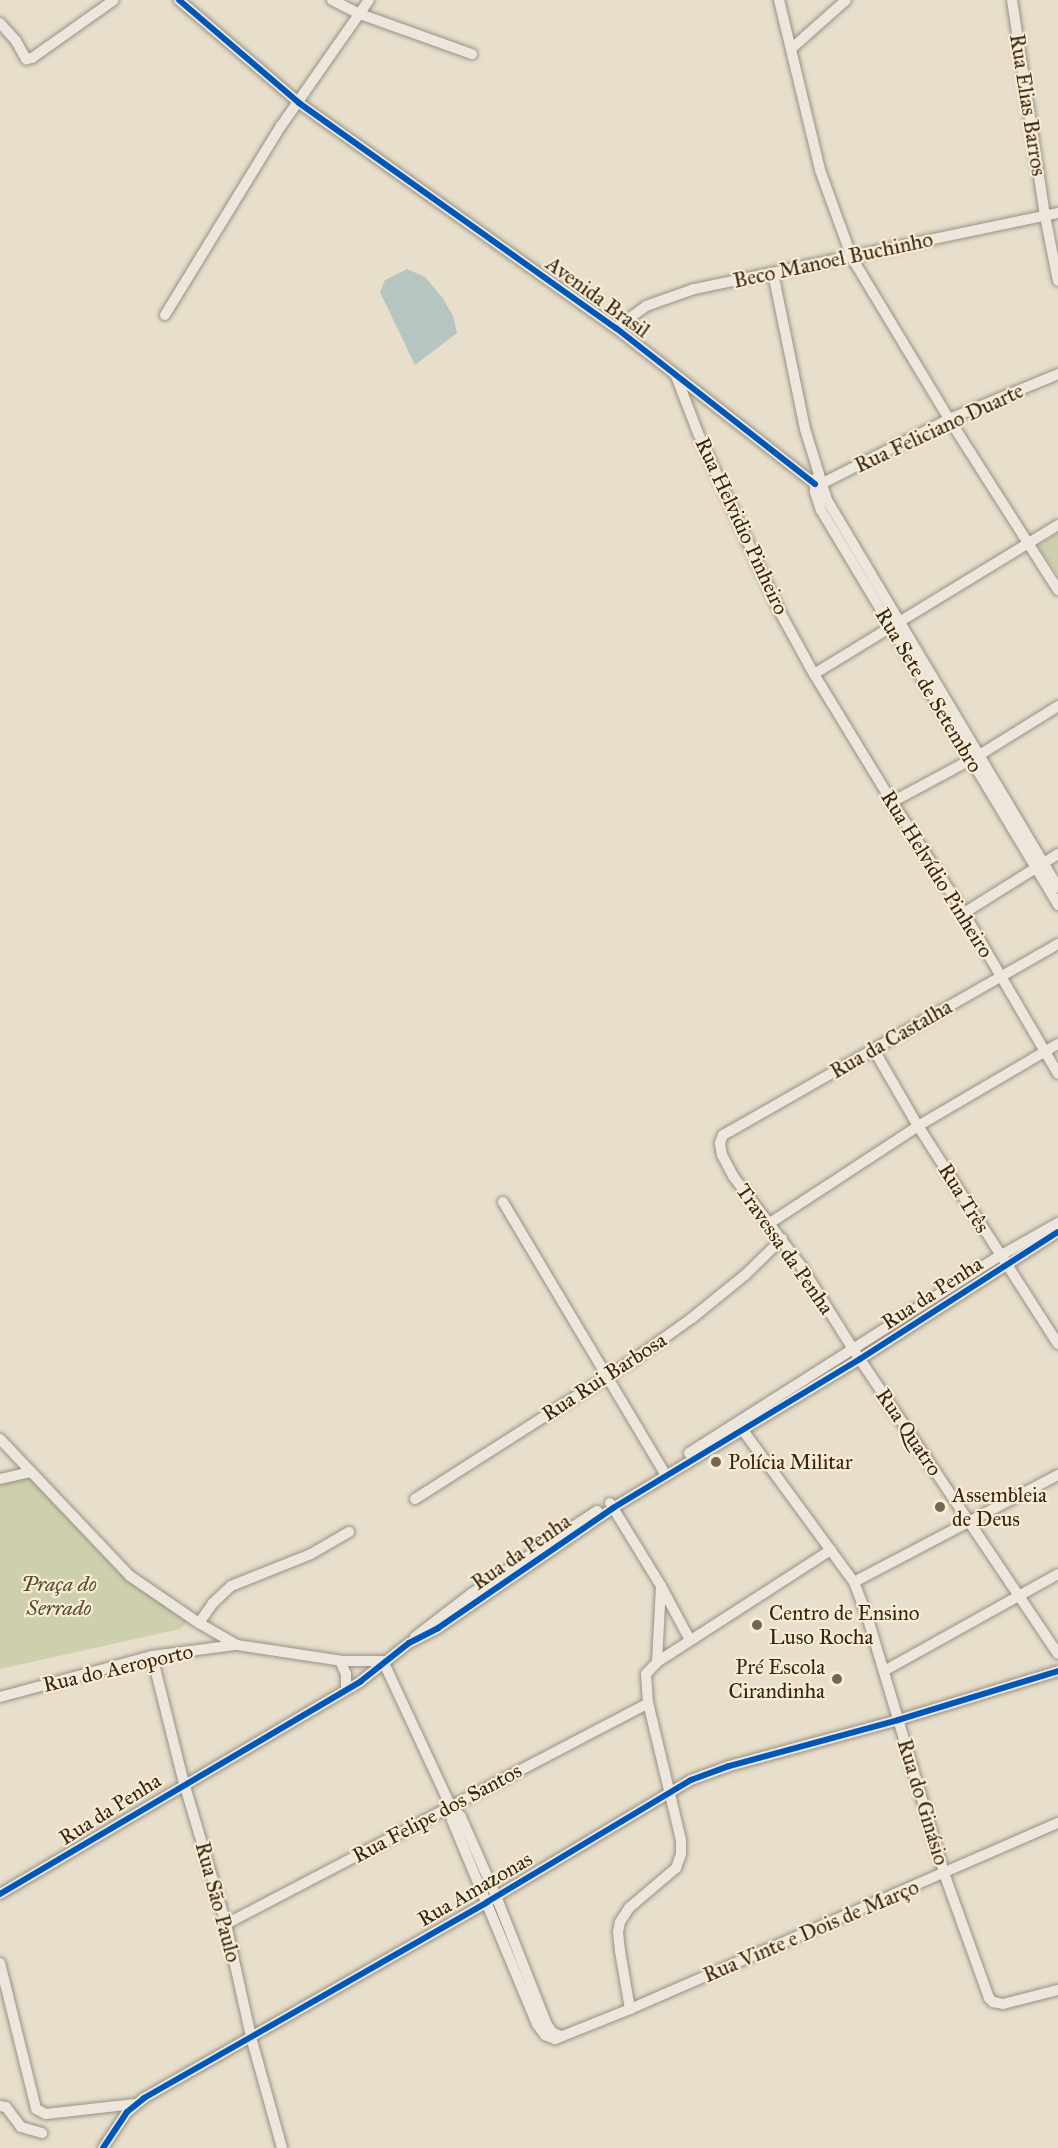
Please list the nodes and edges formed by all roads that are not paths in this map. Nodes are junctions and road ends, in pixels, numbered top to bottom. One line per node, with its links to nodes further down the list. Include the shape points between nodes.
1 (114, 0): 9 (street, via 32,58 26,59)
2 (179, 0): 12 (street, Avenida Brasil)
3 (332, 0): 8 (street)
4 (369, 0): 8 (street)
5 (779, 0): 10 (street)
6 (846, 0): 10 (street)
7 (1012, 0): 14 (street, Rua Elias Barros)
8 (360, 14): 11 (street); 12 (street)
9 (0, 24)
10 (792, 48): 15 (street, via 820,170)
11 (472, 54)
12 (299, 103): 18 (street); 19 (street, Avenida Brasil)
13 (1058, 213): 14 (street, Beco Manoel Buchinho)
14 (1045, 216): 15 (street, Beco Manoel Buchinho); 17 (street, Rua Elias Barros)
15 (852, 258): 16 (street, Beco Manoel Buchinho); 22 (street)
16 (773, 273): 19 (street, Beco Manoel Buchinho, via 661,298); 23 (street, Rua Sete de Setembro)
17 (1058, 281)
18 (165, 315)
19 (616, 328): 21 (street, Avenida Brasil)
20 (1058, 374): 22 (street, Rua Feliciano Duarte)
21 (676, 375): 23 (street, Avenida Brasil); 28 (street, Rua Helvidio Pinheiro, via 758,568)
22 (949, 419): 23 (street, Rua Feliciano Duarte); 25 (street)
23 (818, 484): 27 (street, Rua Sete de Setembro)
24 (1058, 525): 25 (street)
25 (1029, 543): 26 (street); 27 (street)
26 (1058, 590)
27 (897, 625): 28 (street); 30 (street, Rua Sete de Setembro)
28 (814, 674): 31 (street, Rua Helvídio Pinheiro)
29 (1058, 706): 30 (street)
30 (976, 756): 31 (street); 33 (street, Rua Sete de Setembro)
31 (892, 802): 36 (street, Rua Helvídio Pinheiro)
32 (1058, 854): 33 (street)
33 (1039, 866): 34 (street, Rua Sete de Setembro); 35 (street, Rua Sete de Setembro); 36 (street)
34 (1058, 887)
35 (1058, 905)
36 (964, 913): 38 (street, Rua Helvídio Pinheiro)
37 (1058, 944): 38 (street, Rua da Castalha)
38 (1000, 976): 40 (street, Rua da Castalha); 41 (street, Rua Helvídio Pinheiro)
39 (1058, 1044): 41 (street)
40 (874, 1050): 43 (street, Rua Três); 44 (street, Rua da Castalha)
41 (1045, 1052): 42 (street, Rua Helvídio Pinheiro); 43 (street)
42 (1058, 1074)
43 (918, 1126): 46 (street); 50 (street, Rua Três)
44 (723, 1135): 46 (street, Travessa da Penha, via 720,1148 726,1164)
45 (503, 1202): 53 (street)
46 (770, 1223): 49 (street, Travessa da Penha)
47 (1058, 1223): 50 (street, Rua da Penha)
48 (1058, 1232): 50 (street, Rua da Penha)
49 (782, 1239): 52 (street, Travessa da Penha); 53 (street, Rua Rui Barbosa, via 707,1307)
50 (1003, 1261): 51 (street, Rua Três); 52 (street, Rua da Penha)
51 (1058, 1344)
52 (857, 1354): 54 (street, Rua da Penha); 62 (street, Rua Quatro)
53 (606, 1377): 57 (street); 60 (street, Rua Rui Barbosa)
54 (740, 1426): 57 (street, Rua da Penha); 64 (street, Rua do Ginásio)
55 (0, 1438): 56 (street)
56 (31, 1472): 59 (street); 69 (street, via 130,1576)
57 (664, 1472): 61 (street, Rua da Penha)
58 (1058, 1475): 62 (street)
59 (0, 1479)
60 (415, 1499)
61 (612, 1505): 67 (street); 75 (street, Rua da Penha, via 471,1594)
62 (970, 1522): 66 (street); 68 (street, Rua Quatro)
63 (349, 1532): 69 (street, via 311,1554 231,1586)
64 (831, 1550): 66 (street, Rua do Ginásio); 70 (street)
65 (1058, 1574): 68 (street)
66 (854, 1582): 77 (street, Rua do Ginásio)
67 (661, 1586): 70 (street); 76 (street)
68 (1020, 1596): 72 (street, Rua Quatro); 77 (street)
69 (198, 1623): 71 (street)
70 (690, 1640): 76 (street)
71 (237, 1645): 73 (street, Rua do Aeroporto); 74 (street)
72 (1058, 1654)
73 (152, 1656): 80 (street, Rua do Aeroporto); 83 (street, Rua São Paulo)
74 (340, 1661): 75 (street); 79 (street, via 346,1674)
75 (383, 1661): 79 (street, Rua da Penha); 85 (street)
76 (657, 1662): 81 (street, via 646,1674)
77 (884, 1671): 82 (street, Rua do Ginásio)
78 (1058, 1671): 82 (street, Rua Amazonas)
79 (346, 1690): 83 (street, Rua da Penha)
80 (0, 1697)
81 (648, 1703): 84 (street); 85 (street, Rua Felipe dos Santos)
82 (898, 1720): 84 (street, Rua Amazonas, via 708,1772); 87 (street, Rua do Ginásio)
83 (184, 1783): 88 (street, Rua da Penha); 90 (street, Rua São Paulo)
84 (668, 1794): 89 (street, Rua Amazonas); 93 (street, via 681,1840 676,1868 629,1908 618,1932)
85 (450, 1805): 89 (street, via 461,1817); 90 (street, Rua Felipe dos Santos)
86 (1058, 1823): 87 (street, Rua Vinte e Dois de Março)
87 (944, 1873): 92 (street, Rua do Ginásio, via 993,2002 1003,2004); 93 (street, Rua Vinte e Dois de Março)
88 (0, 1894)
89 (492, 1899): 93 (street, Rua Vinte e Dois de Março, via 543,2015 558,2037); 94 (street, Rua Amazonas)
90 (226, 1924): 94 (street, Rua São Paulo)
91 (0, 1963): 95 (street, via 36,2109 46,2114)
92 (1058, 1990)
93 (630, 2009)
94 (251, 2037): 95 (street, Rua Amazonas); 99 (street, Rua São Paulo)
95 (134, 2104): 98 (street, Rua Amazonas)
96 (0, 2106): 97 (street, via 6,2107 21,2127)
97 (42, 2133)
98 (103, 2148)
99 (282, 2148)

